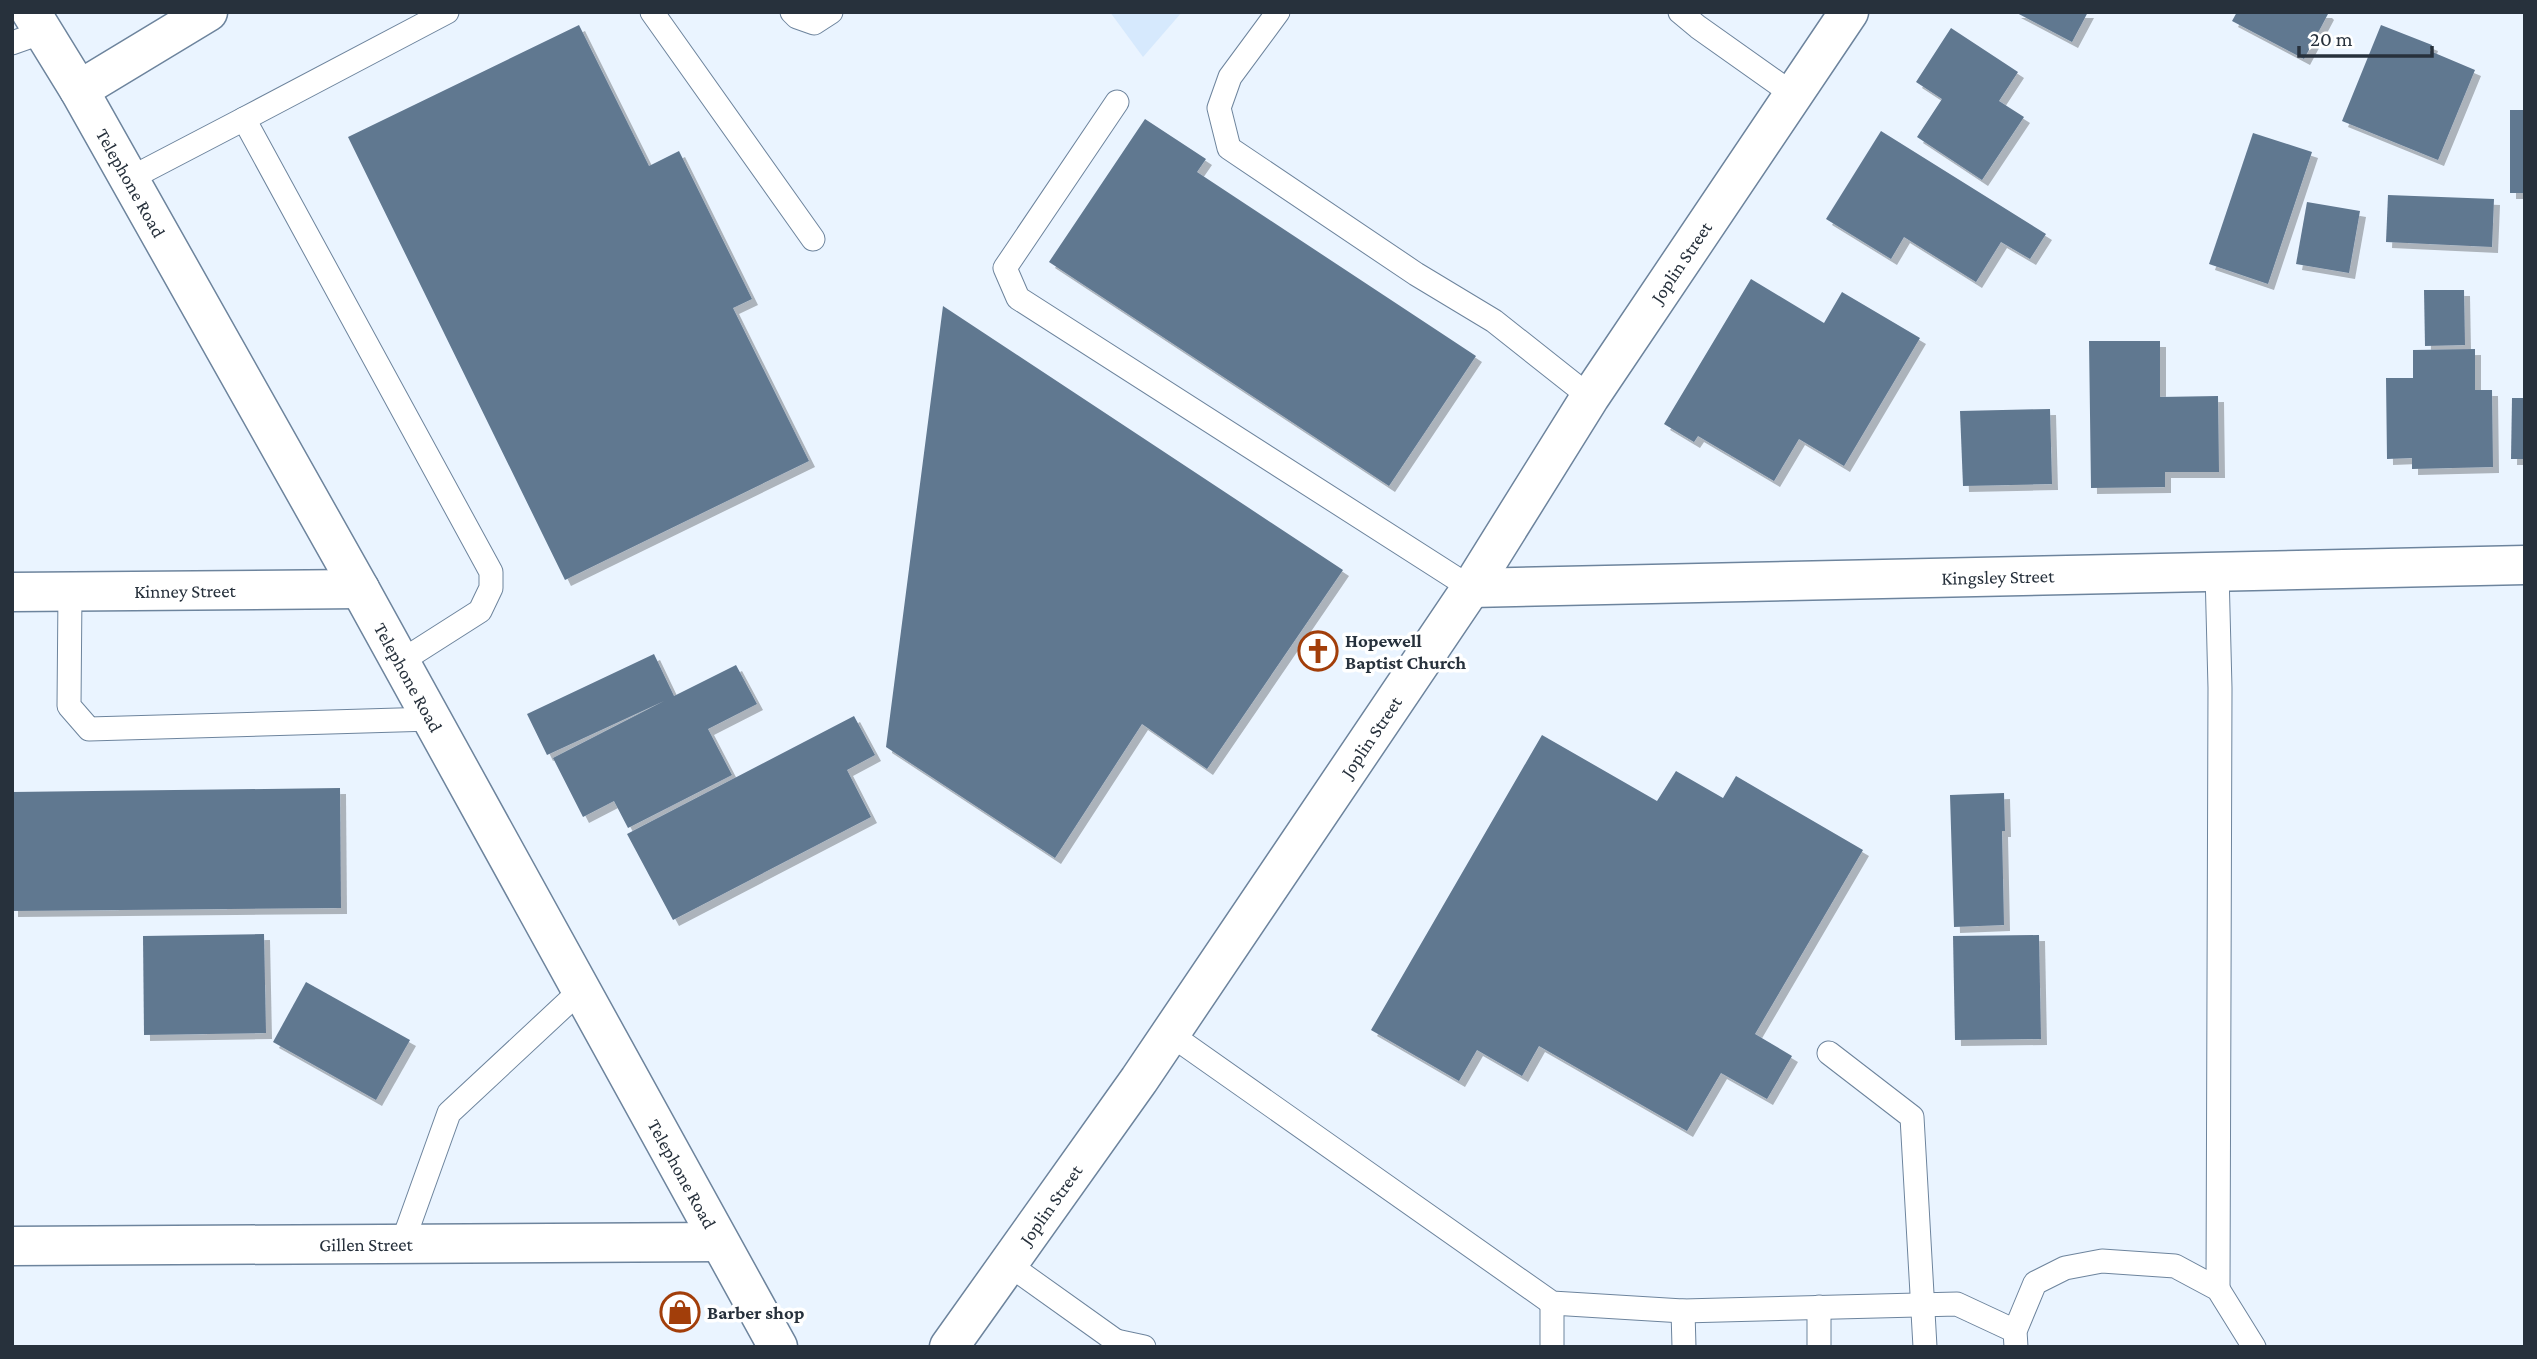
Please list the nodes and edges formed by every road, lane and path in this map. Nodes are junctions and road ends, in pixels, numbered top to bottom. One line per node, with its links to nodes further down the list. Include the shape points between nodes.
1 (208, 12): 10 (street)
2 (447, 12): 13 (lane)
3 (652, 12): 15 (lane)
4 (792, 12): 5 (lane, via 814,23)
5 (831, 12)
6 (1278, 12): 16 (lane, via 1230,77 1219,108 1229,148 1494,321)
7 (1680, 12): 11 (lane)
8 (1849, 12): 11 (street, Joplin Street)
9 (29, 29): 10 (street, Telephone Road)
10 (79, 90): 14 (street, Telephone Road)
11 (1794, 95): 16 (street, Joplin Street)
12 (1117, 102): 19 (lane, via 1006,268 1018,298)
13 (244, 119): 14 (lane); 23 (lane, via 491,572 491,588 480,611)
14 (129, 179): 20 (street, Telephone Road)
15 (813, 239)
16 (1590, 397): 19 (street, Joplin Street)
17 (2525, 565): 18 (street, Kingsley Street)
18 (2217, 572): 19 (street, Kingsley Street); 32 (lane)
19 (1471, 588): 26 (street, Joplin Street)
20 (360, 589): 22 (street, Kinney Street); 23 (street, Telephone Road)
21 (12, 592): 22 (street, Kinney Street)
22 (71, 592): 24 (lane, via 69,706 89,729)
23 (400, 662): 24 (street, Telephone Road)
24 (432, 719): 25 (street, Telephone Road)
25 (581, 990): 28 (street, Telephone Road); 29 (lane, via 449,1112)
26 (1170, 1034): 31 (street, Joplin Street); 33 (lane)
27 (1829, 1053): 34 (lane, via 1912,1117)
28 (719, 1242): 29 (street, Gillen Street); 39 (street, Telephone Road)
29 (402, 1244): 30 (street, Gillen Street)
30 (12, 1246)
31 (1008, 1264): 38 (lane); 40 (street, Joplin Street)
32 (2218, 1289): 37 (lane, via 2175,1266 2102,1261 2065,1268 2035,1283); 46 (lane)
33 (1552, 1303): 36 (lane); 42 (lane)
34 (1923, 1305): 35 (lane); 37 (lane, via 1957,1304); 45 (lane)
35 (1819, 1307): 36 (lane); 44 (lane)
36 (1683, 1311): 43 (lane)
37 (2016, 1339)
38 (1115, 1344): 41 (lane)
39 (778, 1347)
40 (948, 1347)
41 (1144, 1347)
42 (1552, 1347)
43 (1684, 1347)
44 (1819, 1347)
45 (1925, 1347)
46 (2254, 1347)

